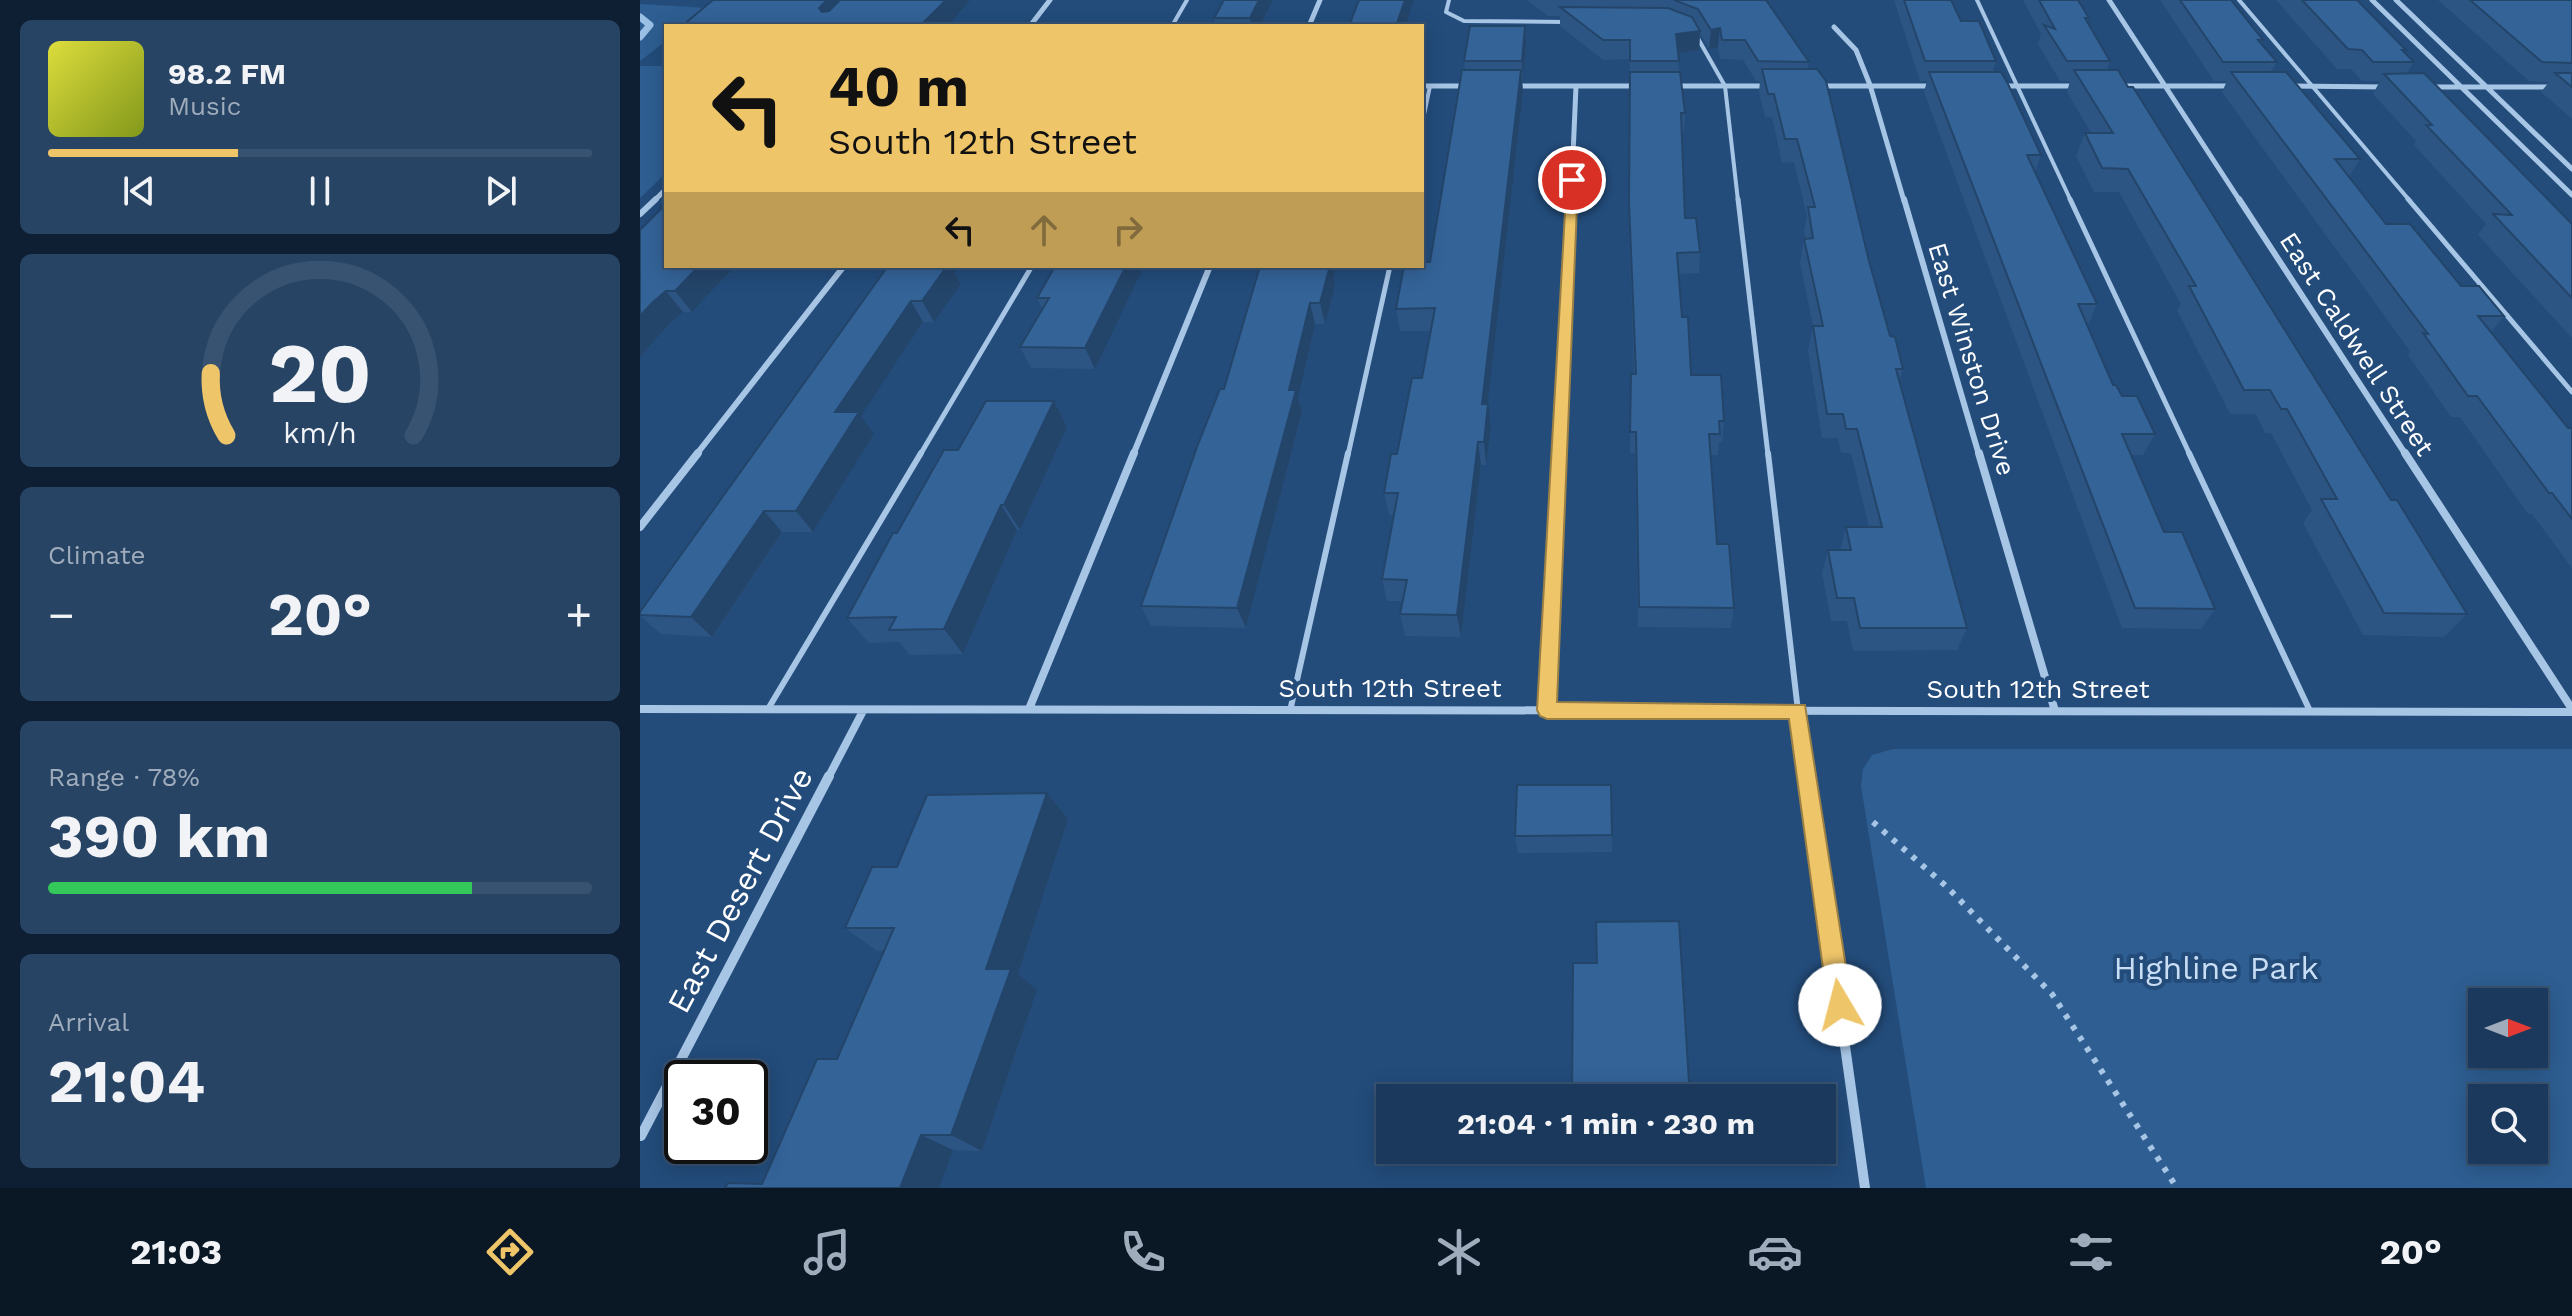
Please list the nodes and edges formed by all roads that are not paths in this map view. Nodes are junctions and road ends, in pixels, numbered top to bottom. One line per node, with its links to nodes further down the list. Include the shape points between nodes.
1 (1050, 0): 11 (street)
2 (1187, 0): 12 (lane)
3 (1320, 0): 13 (street)
4 (1449, 0): 10 (lane, via 1446,12 1464,21)
5 (1977, 0): 29 (lane)
6 (2109, 0): 32 (street, East Caldwell Street)
7 (2239, 0): 35 (lane)
8 (2372, 0): 38 (street)
9 (2396, 0): 39 (street)
10 (1574, 22)
11 (1032, 24)
12 (1173, 24)
13 (1310, 24)
14 (1834, 27): 16 (street, East Winston Drive, via 1856,50)
15 (1694, 32): 24 (lane)
16 (1870, 85): 26 (street); 27 (street); 60 (street, East Winston Drive)
17 (1424, 86): 18 (street)
18 (1430, 86): 19 (street); 41 (lane)
19 (1474, 86)
20 (1503, 86): 21 (street)
21 (1576, 86): 22 (street); 55 (street)
22 (1650, 86)
23 (1665, 86): 24 (street)
24 (1725, 86): 25 (street); 59 (lane)
25 (1768, 86)
26 (1812, 86)
27 (1943, 86)
28 (1986, 86): 29 (street)
29 (2016, 86): 30 (street); 61 (lane)
30 (2090, 86)
31 (2105, 86): 32 (street)
32 (2165, 86): 33 (street); 56 (street, East Caldwell Street)
33 (2237, 86)
34 (2280, 86): 35 (street)
35 (2309, 86): 36 (street); 50 (lane)
36 (2401, 87)
37 (2416, 87): 38 (street)
38 (2462, 87): 39 (street); 44 (street)
39 (2485, 87): 40 (street); 42 (street)
40 (2572, 87)
41 (1424, 114)
42 (2572, 169)
43 (664, 191): 45 (street)
44 (2572, 195)
45 (640, 214)
46 (842, 268): 51 (street)
47 (1031, 268): 53 (lane)
48 (1209, 268): 54 (street)
49 (1390, 268): 58 (lane)
50 (2572, 392)
51 (640, 527)
52 (640, 709): 53 (street, South 12th Street)
53 (768, 709): 57 (street, South 12th Street)
54 (1029, 709): 57 (street, South 12th Street); 58 (street, South 12th Street)
55 (1547, 710): 58 (street, South 12th Street); 59 (street, South 12th Street)
56 (2572, 710): 61 (street, South 12th Street)
57 (863, 711): 62 (street, East Desert Drive)
58 (1290, 711)
59 (1798, 711): 60 (street, South 12th Street); 63 (street)
60 (2055, 711): 61 (street, South 12th Street)
61 (2310, 711)
62 (641, 1136)
63 (1865, 1188)

